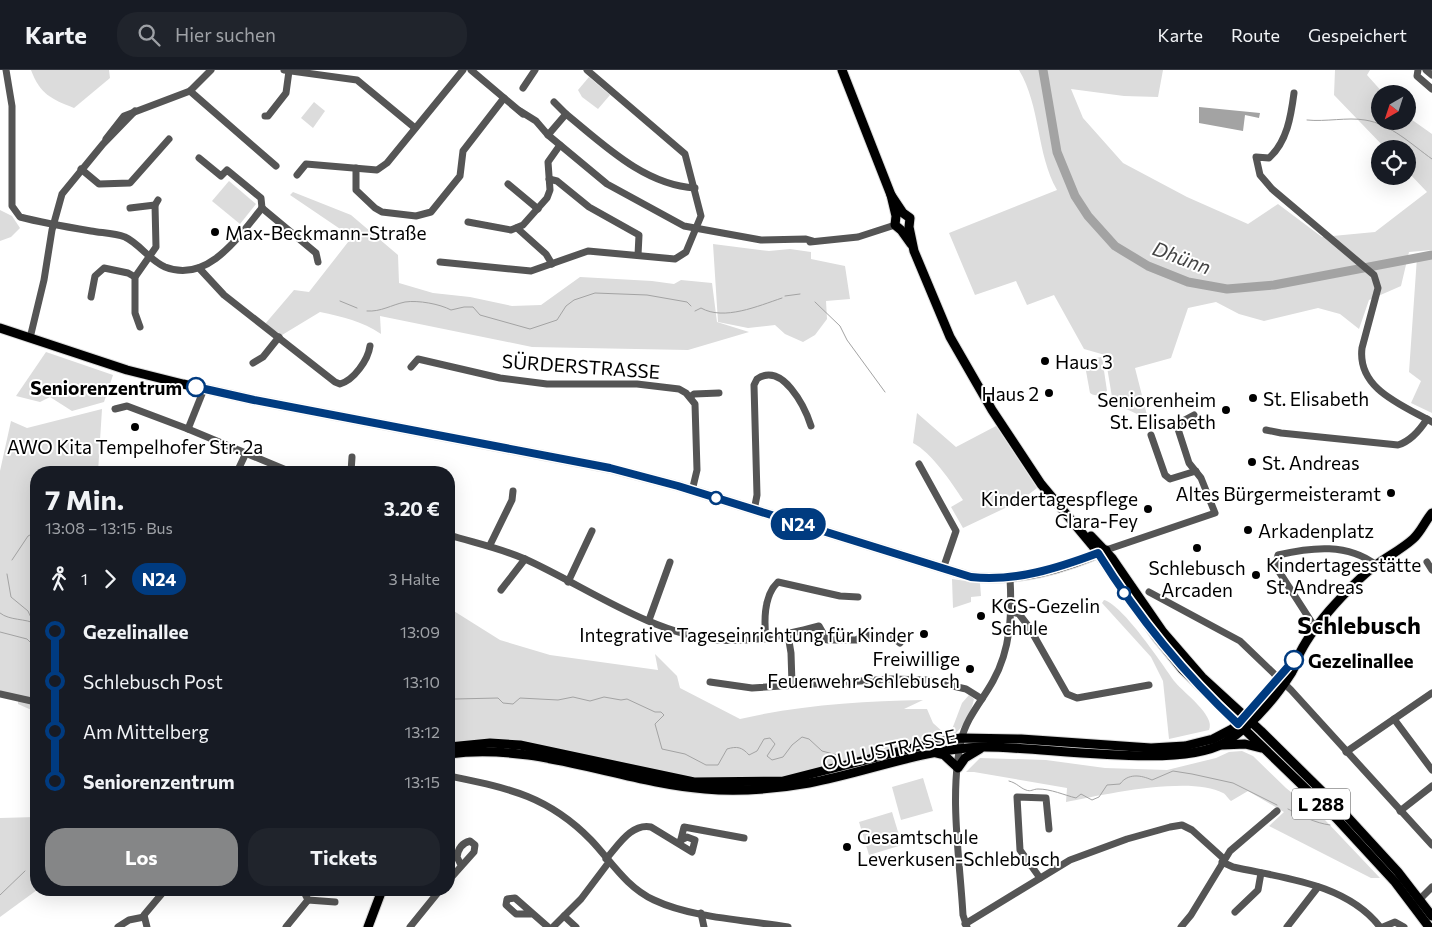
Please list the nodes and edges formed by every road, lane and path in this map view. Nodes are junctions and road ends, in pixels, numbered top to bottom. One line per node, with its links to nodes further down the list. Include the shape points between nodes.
1 (6, 70): 37 (street, via 12,106 12,206 20,217)
2 (211, 70): 14 (street)
3 (463, 70): 20 (street)
4 (471, 70): 16 (street)
5 (535, 70): 12 (street)
6 (587, 70): 31 (street, via 682,150)
7 (842, 70): 36 (main road)
8 (1426, 70): 11 (street)
9 (286, 71): 19 (street, via 286,93); 20 (street, via 357,80)
10 (1415, 71): 13 (street)
11 (1432, 75)
12 (522, 88)
13 (1432, 89)
14 (190, 91): 25 (street); 27 (street, via 135,111)
15 (1294, 93): 62 (street, via 1290,121 1279,147 1269,158 1256,157 1258,170 1272,189 1374,275 1378,288 1362,348 1364,373 1382,393)
16 (504, 98): 21 (street, via 536,121); 26 (street, via 463,151 460,176 430,212 422,216 390,214 375,208 356,190)
17 (554, 102): 18 (street)
18 (566, 114): 21 (street); 31 (street, via 618,156 648,174 672,184)
19 (265, 116)
20 (416, 128): 26 (street, via 387,163 377,170)
21 (548, 135): 23 (street)
22 (169, 139): 27 (street, via 130,183 99,184)
23 (560, 144): 29 (street, via 548,162); 39 (street, via 607,184)
24 (198, 158): 33 (street, via 221,176 227,170 260,198)
25 (276, 166)
26 (356, 168): 28 (street, via 306,164)
27 (81, 169): 37 (street, via 62,194)
28 (297, 175)
29 (549, 179): 34 (street, via 549,194); 40 (street, via 557,181 589,207 639,235)
30 (508, 184): 34 (street)
31 (695, 188): 39 (street, via 701,216)
32 (130, 208): 41 (street, via 156,203 156,247)
33 (262, 208): 42 (street, via 316,253); 45 (street, via 235,242)
34 (538, 209): 38 (street)
35 (468, 222): 38 (street)
36 (901, 222): 39 (street, via 858,237 813,241 731,236); 78 (main road, via 941,319 978,387 1037,480)
37 (54, 225): 41 (street, via 126,238); 48 (street)
38 (518, 228): 44 (street, via 546,254)
39 (696, 228): 40 (street, via 690,246 680,257)
40 (638, 255): 44 (street, via 588,251)
41 (149, 258): 45 (street, via 166,267); 46 (street)
42 (318, 262)
43 (440, 262): 44 (street, via 531,271)
44 (552, 264)
45 (200, 268): 51 (street, via 224,295)
46 (135, 277): 47 (street, via 104,268 94,276); 49 (street, via 135,313)
47 (91, 297)
48 (34, 324): 52 (street); 53 (street)
49 (140, 327)
50 (0, 328): 52 (main road)
51 (279, 337): 54 (street, via 340,384 355,374 369,354); 55 (street, via 263,357)
52 (30, 338): 53 (main road)
53 (47, 344): 57 (main road)
54 (370, 346)
55 (253, 363)
56 (411, 367): 59 (street, SÜRDERSTRASSE, via 418,360 500,378 547,384 637,384 680,389)
57 (204, 389): 64 (street); 75 (main road, via 610,468)
58 (719, 393): 59 (street)
59 (690, 397): 75 (street, via 696,404 697,470)
60 (115, 408): 64 (street, via 127,406)
61 (1194, 415): 73 (street, via 1179,423 1178,429 1189,463)
62 (1429, 420): 65 (street, via 1405,443 1398,445)
63 (811, 426): 76 (street, via 807,414 785,381 770,375 757,379 754,390 757,495)
64 (188, 429): 67 (street)
65 (1266, 430)
66 (1151, 435): 73 (street, via 1165,475 1170,479)
67 (246, 453): 70 (street); 71 (street)
68 (352, 458): 72 (street)
69 (919, 464): 90 (street, via 956,531)
70 (240, 466)
71 (277, 466)
72 (351, 466)
73 (1196, 471): 83 (street, via 1202,478 1214,512)
74 (513, 491): 82 (street, via 512,500)
75 (692, 491): 76 (main road)
76 (754, 511): 90 (main road)
77 (1431, 513): 88 (main road, OULUSTRASSE, via 1414,539)
78 (1072, 520): 80 (main road); 83 (main road)
79 (592, 531): 93 (street)
80 (1084, 534): 83 (main road); 84 (main road, via 1087,549)
81 (455, 536): 82 (street)
82 (490, 545): 85 (street)
83 (1102, 551): 84 (main road); 89 (main road); 111 (main road, via 1163,632 1202,677)
84 (1083, 558): 89 (main road); 92 (main road)
85 (526, 559): 93 (street); 94 (street)
86 (670, 562): 98 (street)
87 (1427, 562): 91 (street)
88 (1376, 565): 99 (main road, OULUSTRASSE, via 1329,611); 99 (street, via 1365,556 1339,548 1278,555 1278,570)
89 (1108, 568): 113 (main road, via 1156,638 1197,685)
90 (943, 570): 92 (main road, via 980,578)
91 (1432, 570)
92 (1010, 578): 97 (street)
93 (568, 582): 98 (street)
94 (501, 590)
95 (1149, 592): 103 (street, via 1240,641)
96 (858, 597): 101 (street, via 778,582 773,587 765,614)
97 (1012, 612): 106 (street, via 1019,614 1029,627 1067,694 1077,698); 109 (street, via 997,674)
98 (649, 620): 101 (street, via 702,638)
99 (1316, 629): 103 (main road, OULUSTRASSE)
100 (788, 635): 101 (street); 102 (street, via 819,626 827,640 856,640 866,635 894,638); 105 (street)
101 (766, 639)
102 (900, 643)
103 (1281, 681): 111 (main road, OULUSTRASSE); 121 (street)
104 (710, 682): 105 (street, via 752,688)
105 (792, 684): 109 (street, via 927,680 966,689)
106 (1149, 685)
107 (1432, 693): 112 (street)
108 (0, 694): 110 (street)
109 (982, 699): 114 (street, via 968,719)
110 (30, 701)
111 (1249, 719): 113 (main road, OULUSTRASSE); 146 (main road, L 288, via 1342,811)
112 (1394, 719): 121 (street); 124 (street)
113 (1241, 727): 114 (main road, OULUSTRASSE, via 1213,738 1170,747); 116 (main road, OULUSTRASSE); 119 (main road, L 288)
114 (961, 738): 115 (main road, OULUSTRASSE, via 813,775 753,783 694,782 520,745 490,743); 118 (street)
115 (455, 746)
116 (1219, 746): 117 (main road, OULUSTRASSE, via 1169,755); 119 (main road, via 1245,744)
117 (985, 747): 118 (main road, OULUSTRASSE); 123 (main road, via 965,758)
118 (959, 748): 120 (main road, OULUSTRASSE); 123 (street)
119 (1265, 750): 146 (main road, L 288)
120 (934, 752): 122 (main road, OULUSTRASSE, via 812,782 773,789 728,791 681,787 560,759 516,753); 123 (main road, via 944,755)
121 (1346, 752): 127 (street)
122 (455, 754)
123 (958, 768): 153 (street, via 956,798)
124 (1432, 770)
125 (455, 777): 132 (street, via 533,797 590,839)
126 (1432, 786): 127 (street)
127 (1400, 811): 131 (street)
128 (1277, 812): 133 (street, via 1230,851)
129 (1049, 829): 137 (street, via 1046,798 1017,797 1020,850)
130 (744, 838): 132 (street, via 684,827 680,843 643,826 630,832)
131 (1432, 845)
132 (608, 861): 148 (street, via 629,883 654,900); 150 (street, via 581,900)
133 (1223, 861): 136 (street, via 1232,868); 137 (street, via 1192,830 1179,825 1082,855); 164 (street)
134 (461, 864): 135 (street)
135 (455, 872)
136 (1261, 873): 138 (street); 147 (street, via 1258,890)
137 (1040, 878): 153 (street)
138 (1318, 887): 165 (street); 166 (street, via 1352,904)
139 (1432, 887): 146 (street)
140 (160, 896): 152 (street)
141 (306, 896): 144 (street)
142 (380, 896): 157 (main road)
143 (435, 896): 158 (street)
144 (308, 900): 145 (street); 156 (street)
145 (335, 902)
146 (1416, 902): 151 (main road, L 288); 168 (main road, L 288)
147 (1235, 912)
148 (701, 913): 162 (street); 163 (street)
149 (533, 914): 159 (street)
150 (564, 916): 160 (street); 161 (street)
151 (1432, 916)
152 (144, 917): 154 (street); 155 (street)
153 (966, 925)
154 (118, 927)
155 (147, 927)
156 (286, 927)
157 (368, 927)
158 (410, 927)
159 (548, 927)
160 (554, 927)
161 (576, 927)
162 (704, 927)
163 (788, 927)
164 (1181, 927)
165 (1287, 927)
166 (1381, 927): 167 (street, via 1395,922)
167 (1404, 927)
168 (1429, 927)

